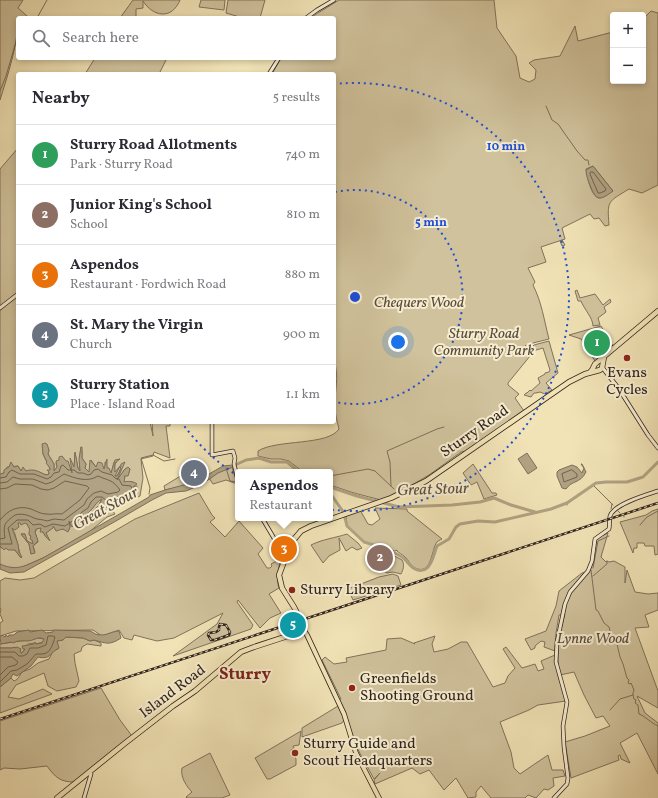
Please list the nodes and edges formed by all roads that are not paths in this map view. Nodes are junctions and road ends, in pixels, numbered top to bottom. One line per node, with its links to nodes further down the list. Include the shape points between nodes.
1 (334, 0): 2 (street)
2 (309, 16)
3 (278, 60): 4 (street)
4 (270, 72)
5 (16, 296): 6 (street)
6 (0, 308)
7 (658, 311): 8 (highway, via 604,357)
8 (600, 368): 10 (street); 13 (highway, Sturry Road, via 569,382 426,482)
9 (212, 424): 11 (street, via 212,455 233,451)
10 (658, 448)
11 (235, 470)
12 (658, 491): 24 (street, via 623,504 615,510 610,518 609,529 596,538 590,567 570,592 565,604 557,642 556,662 566,697 567,708 563,726 568,778 567,784)
13 (333, 519)
14 (264, 521): 17 (street)
15 (328, 521): 16 (highway, Sturry Road, via 304,529)
16 (294, 538): 17 (street); 18 (highway)
17 (280, 547): 18 (street)
18 (286, 554): 19 (highway, via 280,572 280,584 294,607 301,623)
19 (301, 630): 20 (highway, Island Road, via 242,652 196,692 173,706); 23 (main road, via 309,640 344,714 356,753)
20 (90, 771): 21 (highway, Island Road); 22 (street)
21 (57, 798)
22 (84, 798)
23 (379, 798)
24 (554, 798)

